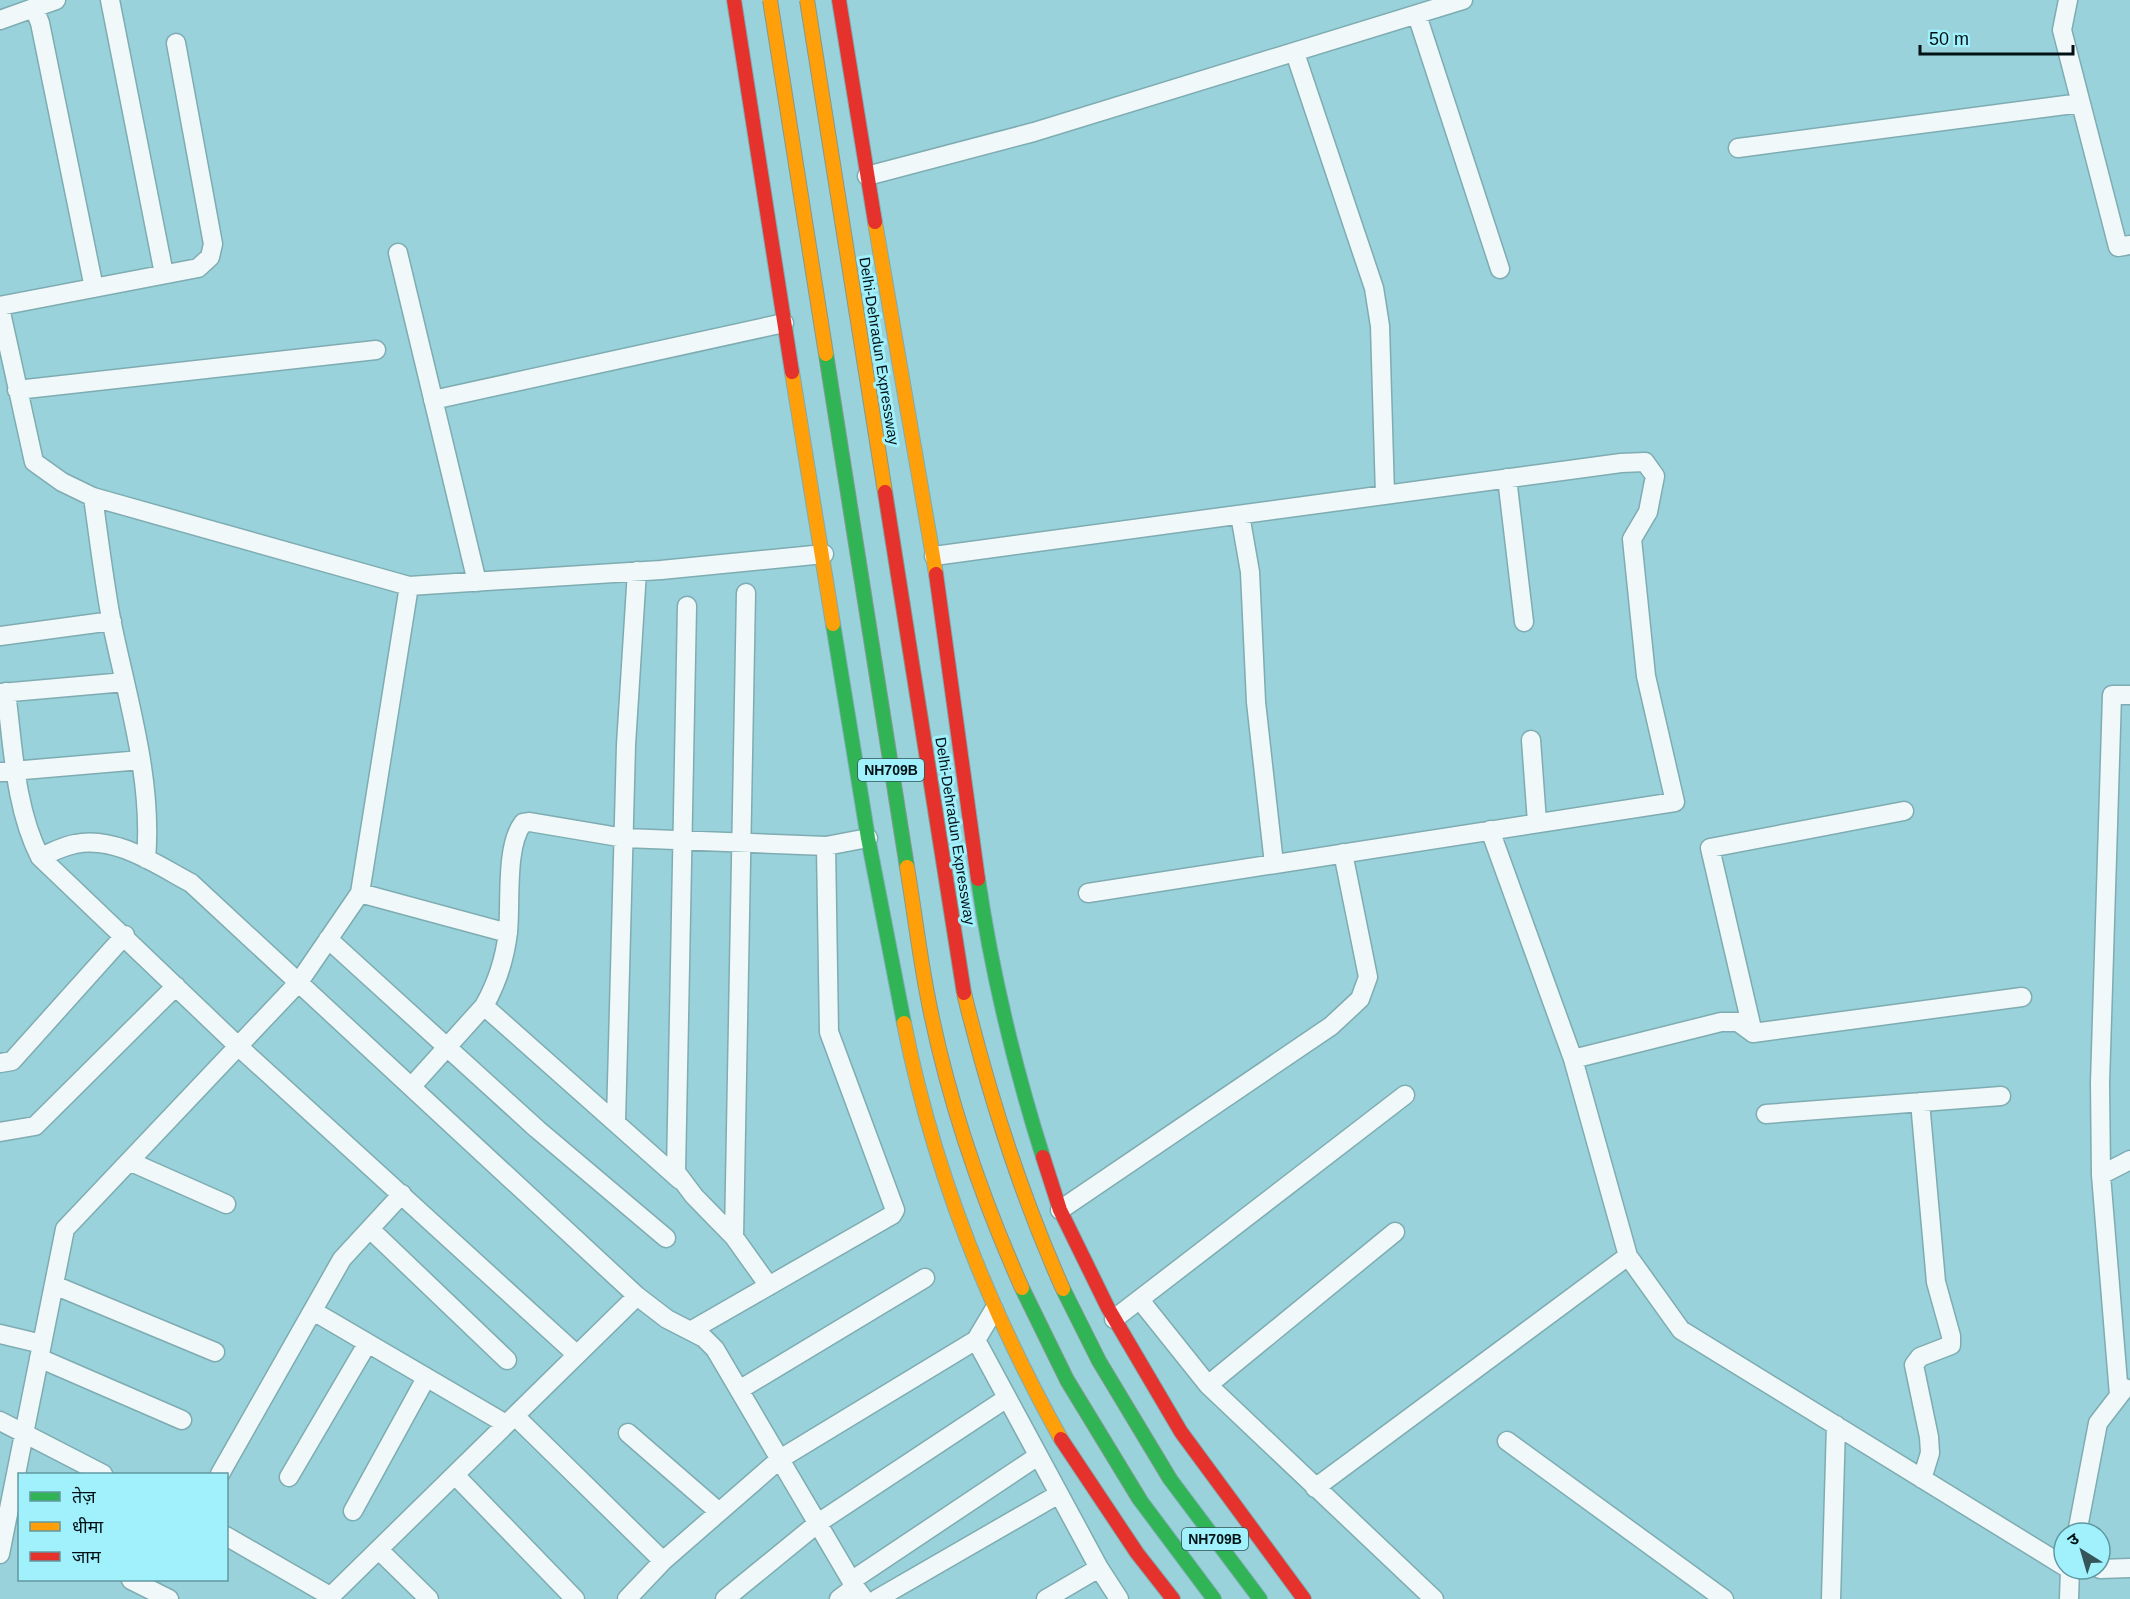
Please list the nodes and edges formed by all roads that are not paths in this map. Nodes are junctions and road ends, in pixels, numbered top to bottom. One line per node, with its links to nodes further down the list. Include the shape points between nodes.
1 (56, 0): 9 (street)
2 (110, 0): 20 (street)
3 (734, 0): 23 (main road)
4 (770, 0): 160 (main road, NH709B, bridge, via 927,994 957,1119 999,1240 1048,1348 1107,1451)
5 (807, 0): 161 (main road, Delhi-Dehradun Expressway / NH709B, bridge, via 963,987 992,1108 1033,1226 1090,1347 1170,1479)
6 (839, 0): 16 (main road)
7 (1463, 0): 10 (street)
8 (2068, 0): 14 (street, via 2062,30)
9 (34, 8): 11 (street); 21 (street)
10 (1417, 15): 13 (street); 19 (street)
11 (0, 20)
12 (176, 43): 20 (street, via 213,244 210,257 198,268)
13 (1294, 53): 16 (street, via 1034,132); 29 (street, via 1374,288 1380,326)
14 (2081, 103): 15 (street); 17 (street, via 2118,247)
15 (1737, 148)
16 (867, 176): 33 (main road)
17 (2130, 245)
18 (398, 253): 27 (street)
19 (1500, 269)
20 (164, 274): 21 (street)
21 (94, 288): 22 (street)
22 (0, 307): 24 (street)
23 (784, 323): 27 (street); 32 (main road)
24 (2, 330): 26 (street)
25 (376, 350): 26 (street)
26 (16, 390): 30 (street, via 34,462)
27 (433, 399): 35 (street)
28 (1507, 478): 29 (street); 40 (street); 49 (street, via 1645,462 1655,476 1648,513 1632,539 1646,676 1675,802)
29 (1385, 495): 31 (street)
30 (93, 497): 36 (street); 39 (street)
31 (1240, 515): 33 (street); 59 (street, via 1250,572 1256,702)
32 (835, 554): 33 (main road); 34 (street); 52 (main road)
33 (923, 556): 87 (main road, via 989,955 1019,1081)
34 (637, 571): 35 (street); 51 (street, via 626,745)
35 (477, 582): 36 (street)
36 (409, 586): 60 (street)
37 (746, 593): 54 (street)
38 (687, 606): 53 (street)
39 (112, 621): 41 (street); 42 (street)
40 (1524, 622)
41 (0, 636)
42 (125, 682): 43 (street); 46 (street)
43 (3, 693): 47 (street)
44 (2130, 695): 83 (street, via 2112,695 2100,1083)
45 (1531, 740): 49 (street)
46 (141, 760): 47 (street); 58 (street, via 148,821)
47 (8, 772): 57 (street)
48 (1904, 811): 69 (street, via 1710,848)
49 (1537, 822): 50 (street)
50 (1490, 830): 56 (street); 72 (street)
51 (625, 838): 53 (street); 62 (street, via 523,824 514,840); 79 (street)
52 (868, 838): 55 (street); 98 (main road, via 917,1090 956,1214)
53 (684, 840): 54 (street); 84 (street, via 676,1172)
54 (742, 842): 55 (street); 90 (street)
55 (826, 846): 95 (street, via 829,1032 895,1209 892,1215)
56 (1343, 853): 59 (street); 87 (street, via 1368,977 1360,999 1331,1026)
57 (40, 857): 58 (street, via 90,842 104,843); 63 (street)
58 (146, 860): 65 (street, via 191,883)
59 (1274, 864): 61 (street)
60 (360, 893): 62 (street); 64 (street)
61 (1088, 893)
62 (508, 933): 68 (street, via 498,975)
63 (125, 935): 66 (street); 73 (street, via 12,1061)
64 (328, 939): 65 (street); 71 (street)
65 (299, 982): 70 (street); 74 (street)
66 (176, 986): 70 (street); 80 (street, via 34,1126)
67 (2022, 998): 69 (street)
68 (484, 1006): 71 (street); 79 (street)
69 (1753, 1033): 72 (street, via 1738,1022 1721,1022)
70 (239, 1047): 82 (street); 85 (street)
71 (447, 1048): 74 (street); 91 (street)
72 (1574, 1059): 92 (street)
73 (0, 1063)
74 (412, 1086): 96 (street)
75 (1405, 1095): 97 (street)
76 (2001, 1096): 77 (street)
77 (1920, 1102): 78 (street); 128 (street, via 1936,1282 1952,1336 1951,1345 1920,1357 1914,1365 1929,1437 1930,1454)
78 (1766, 1114)
79 (616, 1121): 84 (street)
80 (0, 1132)
81 (2130, 1160): 83 (street)
82 (131, 1162): 86 (street); 94 (street, via 65,1229)
83 (2101, 1175): 111 (street)
84 (682, 1182): 90 (street)
85 (402, 1194): 88 (street); 107 (street)
86 (226, 1204)
87 (1060, 1210): 100 (main road)
88 (370, 1229): 99 (street, via 342,1259); 108 (street)
89 (1395, 1232): 110 (street)
90 (734, 1237): 95 (street)
91 (666, 1238)
92 (1628, 1256): 117 (street, via 1681,1330); 130 (street)
93 (925, 1278): 112 (street)
94 (54, 1285): 105 (street); 106 (street)
95 (769, 1286): 101 (street)
96 (637, 1296): 101 (street, via 667,1319); 107 (street)
97 (1140, 1300): 100 (street); 110 (street)
98 (994, 1310): 103 (street); 159 (main road, via 1060,1438 1137,1553)
99 (313, 1311): 104 (street); 125 (street)
100 (1114, 1319): 162 (main road, via 1181,1432)
101 (692, 1330): 112 (street, via 715,1349)
102 (0, 1334): 105 (street)
103 (976, 1341): 113 (street); 122 (street)
104 (367, 1344): 109 (street); 127 (street)
105 (40, 1351): 114 (street); 118 (street)
106 (215, 1352)
107 (576, 1354): 115 (street)
108 (507, 1360)
109 (426, 1378): 115 (street); 132 (street)
110 (1208, 1385): 130 (street)
111 (2125, 1388): 135 (street, via 2098,1423)
112 (739, 1390): 122 (street)
113 (1007, 1398): 121 (street); 136 (street)
114 (182, 1420)
115 (510, 1420): 126 (street); 141 (street)
116 (0, 1421): 118 (street)
117 (1836, 1425): 128 (street); 165 (street)
118 (23, 1432): 123 (street); 124 (street)
119 (628, 1432): 133 (street)
120 (1507, 1441): 164 (street)
121 (1038, 1456): 131 (street); 147 (street)
122 (780, 1459): 133 (street); 136 (street)
123 (19, 1473)
124 (101, 1473)
125 (221, 1473)
126 (455, 1475): 138 (street); 152 (street)
127 (289, 1478)
128 (1922, 1479): 140 (street)
129 (18, 1481): 134 (street)
130 (1315, 1488): 163 (street)
131 (1059, 1494): 142 (street); 156 (street)
132 (353, 1511)
133 (719, 1512): 141 (street)
134 (14, 1521): 139 (street)
135 (2079, 1521)
136 (818, 1523): 147 (street); 154 (street)
137 (228, 1537): 149 (street)
138 (379, 1550): 149 (street); 151 (street)
139 (0, 1554)
140 (2052, 1559)
141 (663, 1561): 148 (street)
142 (1099, 1568): 157 (street); 158 (street)
143 (2130, 1568): 144 (street)
144 (2112, 1569)
145 (132, 1581): 150 (street)
146 (2070, 1581): 166 (street)
147 (857, 1589): 155 (street)
148 (646, 1592): 153 (street)
149 (329, 1598)
150 (169, 1599)
151 (429, 1599)
152 (575, 1599)
153 (627, 1599)
154 (725, 1599)
155 (839, 1599)
156 (877, 1599)
157 (1046, 1599)
158 (1119, 1599)
159 (1173, 1599)
160 (1214, 1599)
161 (1260, 1599)
162 (1304, 1599)
163 (1434, 1599)
164 (1724, 1599)
165 (1831, 1599)
166 (2069, 1599)

